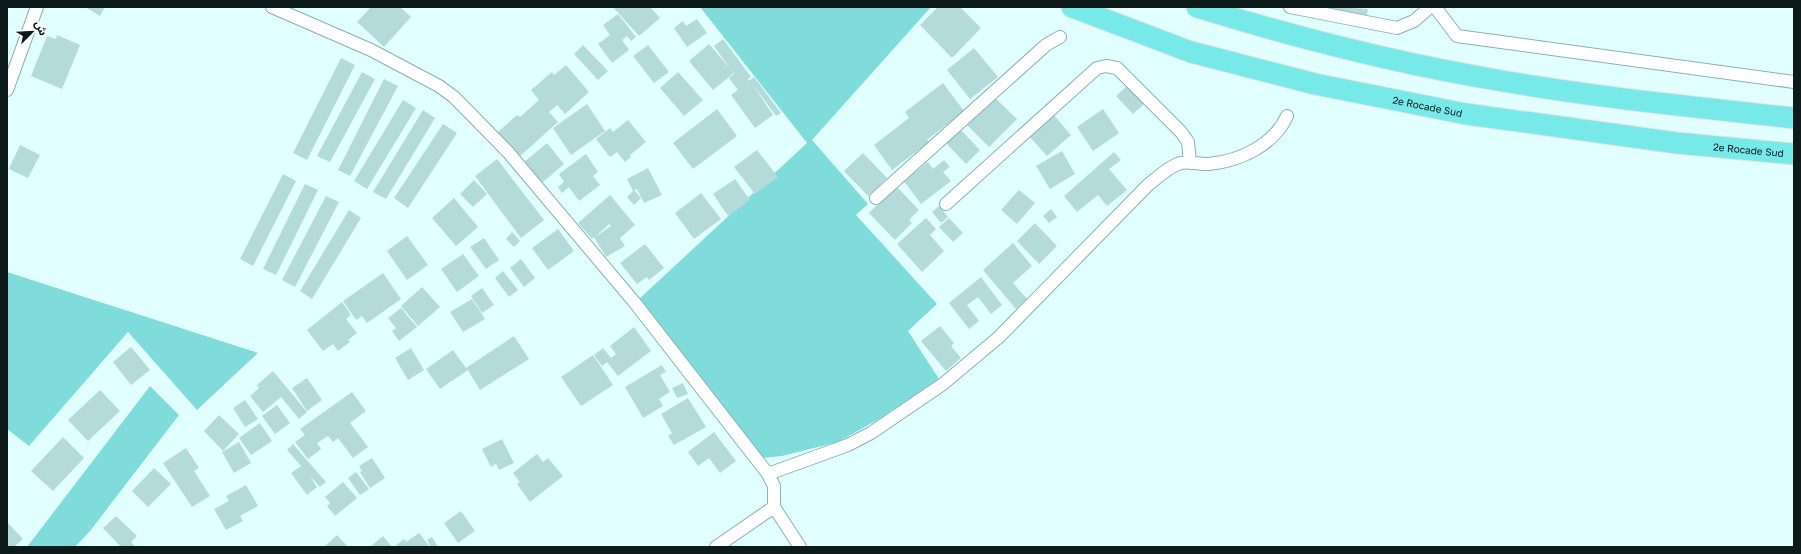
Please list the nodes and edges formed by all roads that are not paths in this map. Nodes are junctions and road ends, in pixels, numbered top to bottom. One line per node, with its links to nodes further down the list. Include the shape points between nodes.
1 (37, 7): 10 (street)
2 (272, 7): 17 (street, via 370,50 439,86 464,106 508,152 635,303)
3 (1072, 7): 13 (highway, 2e Rocade Sud, via 1191,52 1316,84 1466,114 1677,143)
4 (1197, 7): 12 (highway, via 1331,45 1492,80 1695,108)
5 (1290, 7): 6 (street, via 1397,28 1414,21)
6 (1430, 7)
7 (1435, 7): 9 (street, via 1457,36)
8 (1060, 37): 15 (street, via 1046,45)
9 (1794, 82)
10 (7, 90)
11 (1287, 116): 14 (street, via 1275,135 1240,158 1209,164)
12 (1794, 118)
13 (1794, 154)
14 (1190, 164): 16 (street, via 1188,142 1182,132 1117,68 1106,66 1097,68); 17 (street, via 1180,163 1148,185 999,337 943,384 871,433 848,445)
15 (876, 198)
16 (946, 204)
17 (768, 474): 18 (street, via 774,486)
18 (774, 506): 19 (street); 20 (street)
19 (716, 547)
20 (800, 547)

